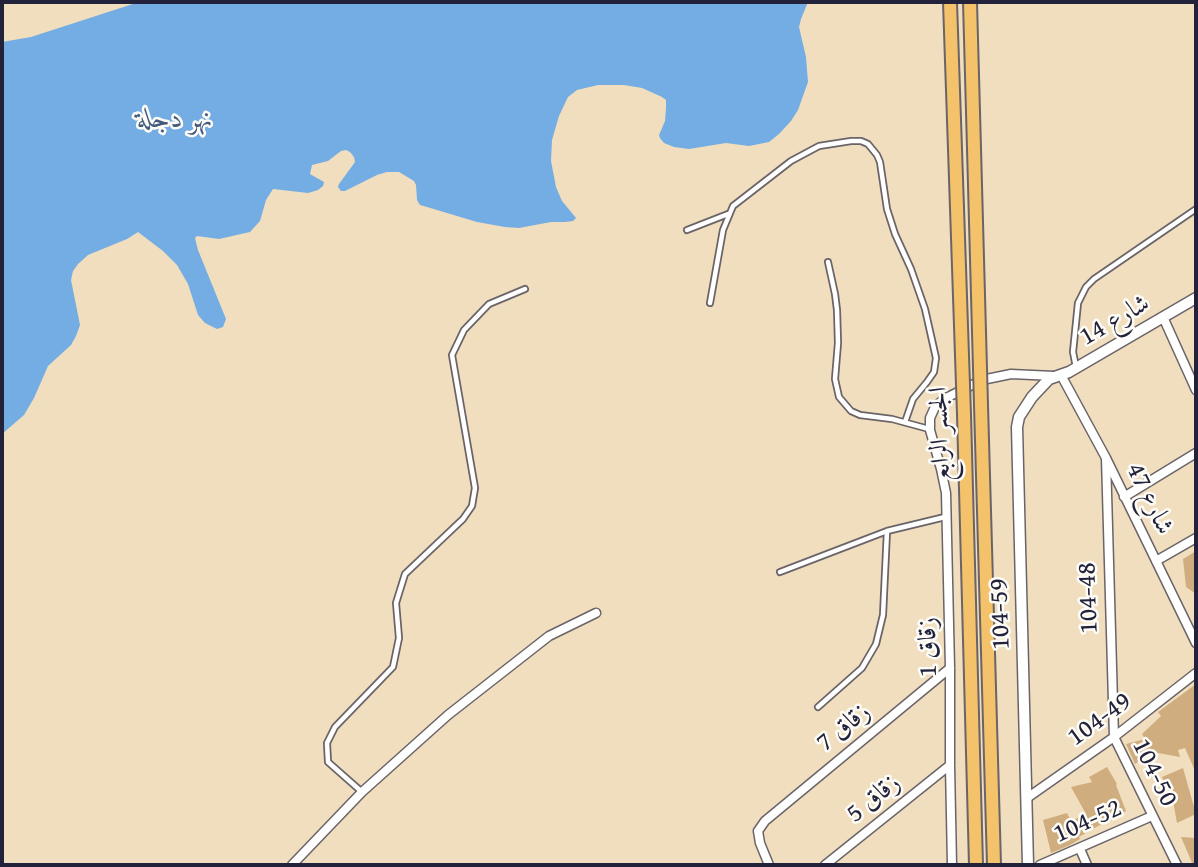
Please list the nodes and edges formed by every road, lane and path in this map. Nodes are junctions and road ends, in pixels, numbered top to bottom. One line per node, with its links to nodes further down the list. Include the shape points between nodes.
1 (950, 2): 39 (main road, الجسر الرابع, bridge)
2 (971, 2): 40 (main road, الجسر الرابع, bridge)
3 (1196, 209): 11 (lane, via 1086,287 1078,303 1073,352)
4 (729, 213): 5 (lane); 9 (lane); 14 (lane, via 791,161 819,146 861,141 873,149 882,170 891,222 925,310 936,358 934,372 913,399)
5 (687, 230)
6 (828, 262): 14 (lane, via 837,310 835,379 839,397 860,415)
7 (525, 289): 31 (lane, via 489,304 464,330 452,355 475,488 472,506 405,574 396,603 399,638 393,667 335,727 327,743 328,762)
8 (1196, 298): 10 (street, شارع 14)
9 (710, 303)
10 (1163, 317): 11 (street, شارع 14); 13 (street)
11 (1077, 368): 12 (street, شارع 14)
12 (1058, 376): 15 (street, via 1011,374 982,380 939,403 932,412); 17 (street, شارع 47); 32 (street, 104-59, via 1026,405 1017,427)
13 (1196, 390)
14 (905, 422): 15 (lane)
15 (930, 430): 19 (street, زقاق 1, via 944,481)
16 (1196, 453): 18 (street)
17 (1106, 458): 18 (street, شارع 47); 29 (street, 104-48)
18 (1124, 497): 22 (street, شارع 47)
19 (946, 517): 20 (lane); 26 (street, زقاق 1)
20 (887, 531): 23 (lane); 28 (lane, via 883,615 876,644 862,668)
21 (1196, 538): 22 (street)
22 (1156, 561): 25 (street, شارع 47)
23 (780, 572)
24 (596, 613): 31 (street, via 549,636 448,715)
25 (1196, 643)
26 (950, 668): 30 (street, زقاق 1); 37 (street, زقاق 7, via 765,821 758,831)
27 (1196, 673): 29 (street, 104-49)
28 (818, 707)
29 (1114, 737): 32 (street, 104-49); 33 (street, 104-50)
30 (950, 765): 35 (street, زقاق 1); 38 (street, زقاق 5)
31 (362, 792): 36 (street)
32 (1027, 798): 41 (street, 104-59)
33 (1152, 817): 34 (street, 104-52); 44 (street, 104-50)
34 (1080, 849): 42 (street, 104-52); 43 (street)
35 (950, 864)
36 (292, 865)
37 (769, 865)
38 (825, 865)
39 (976, 865)
40 (995, 865)
41 (1028, 865)
42 (1040, 865)
43 (1087, 865)
44 (1177, 865)

